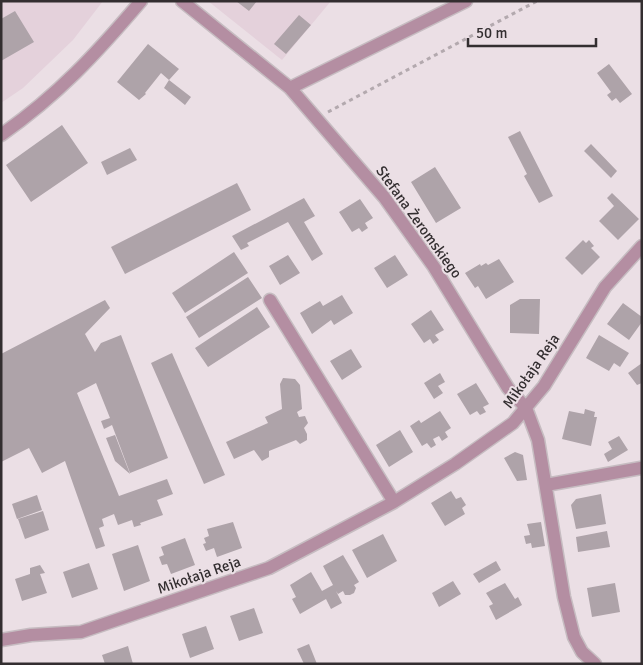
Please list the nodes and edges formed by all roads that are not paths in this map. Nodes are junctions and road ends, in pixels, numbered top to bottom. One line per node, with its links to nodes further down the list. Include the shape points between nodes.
1 (141, 1): 5 (street, via 75,77)
2 (182, 1): 4 (street, Stefana Żeromskiego)
3 (466, 1): 4 (street)
4 (290, 88): 8 (street, Stefana Żeromskiego, via 384,197 434,267 508,388)
5 (1, 135)
6 (642, 246): 8 (street, Mikołaja Reja, via 606,287 544,386)
7 (270, 300): 11 (street)
8 (526, 408): 10 (street, Stefana Żeromskiego, via 538,440); 11 (street, Mikołaja Reja, via 514,424)
9 (641, 468): 10 (street)
10 (546, 484): 13 (street, Stefana Żeromskiego, via 564,597 574,637 582,652)
11 (394, 502): 12 (street, Mikołaja Reja, via 270,568 81,632 31,634)
12 (1, 640)
13 (595, 664)

